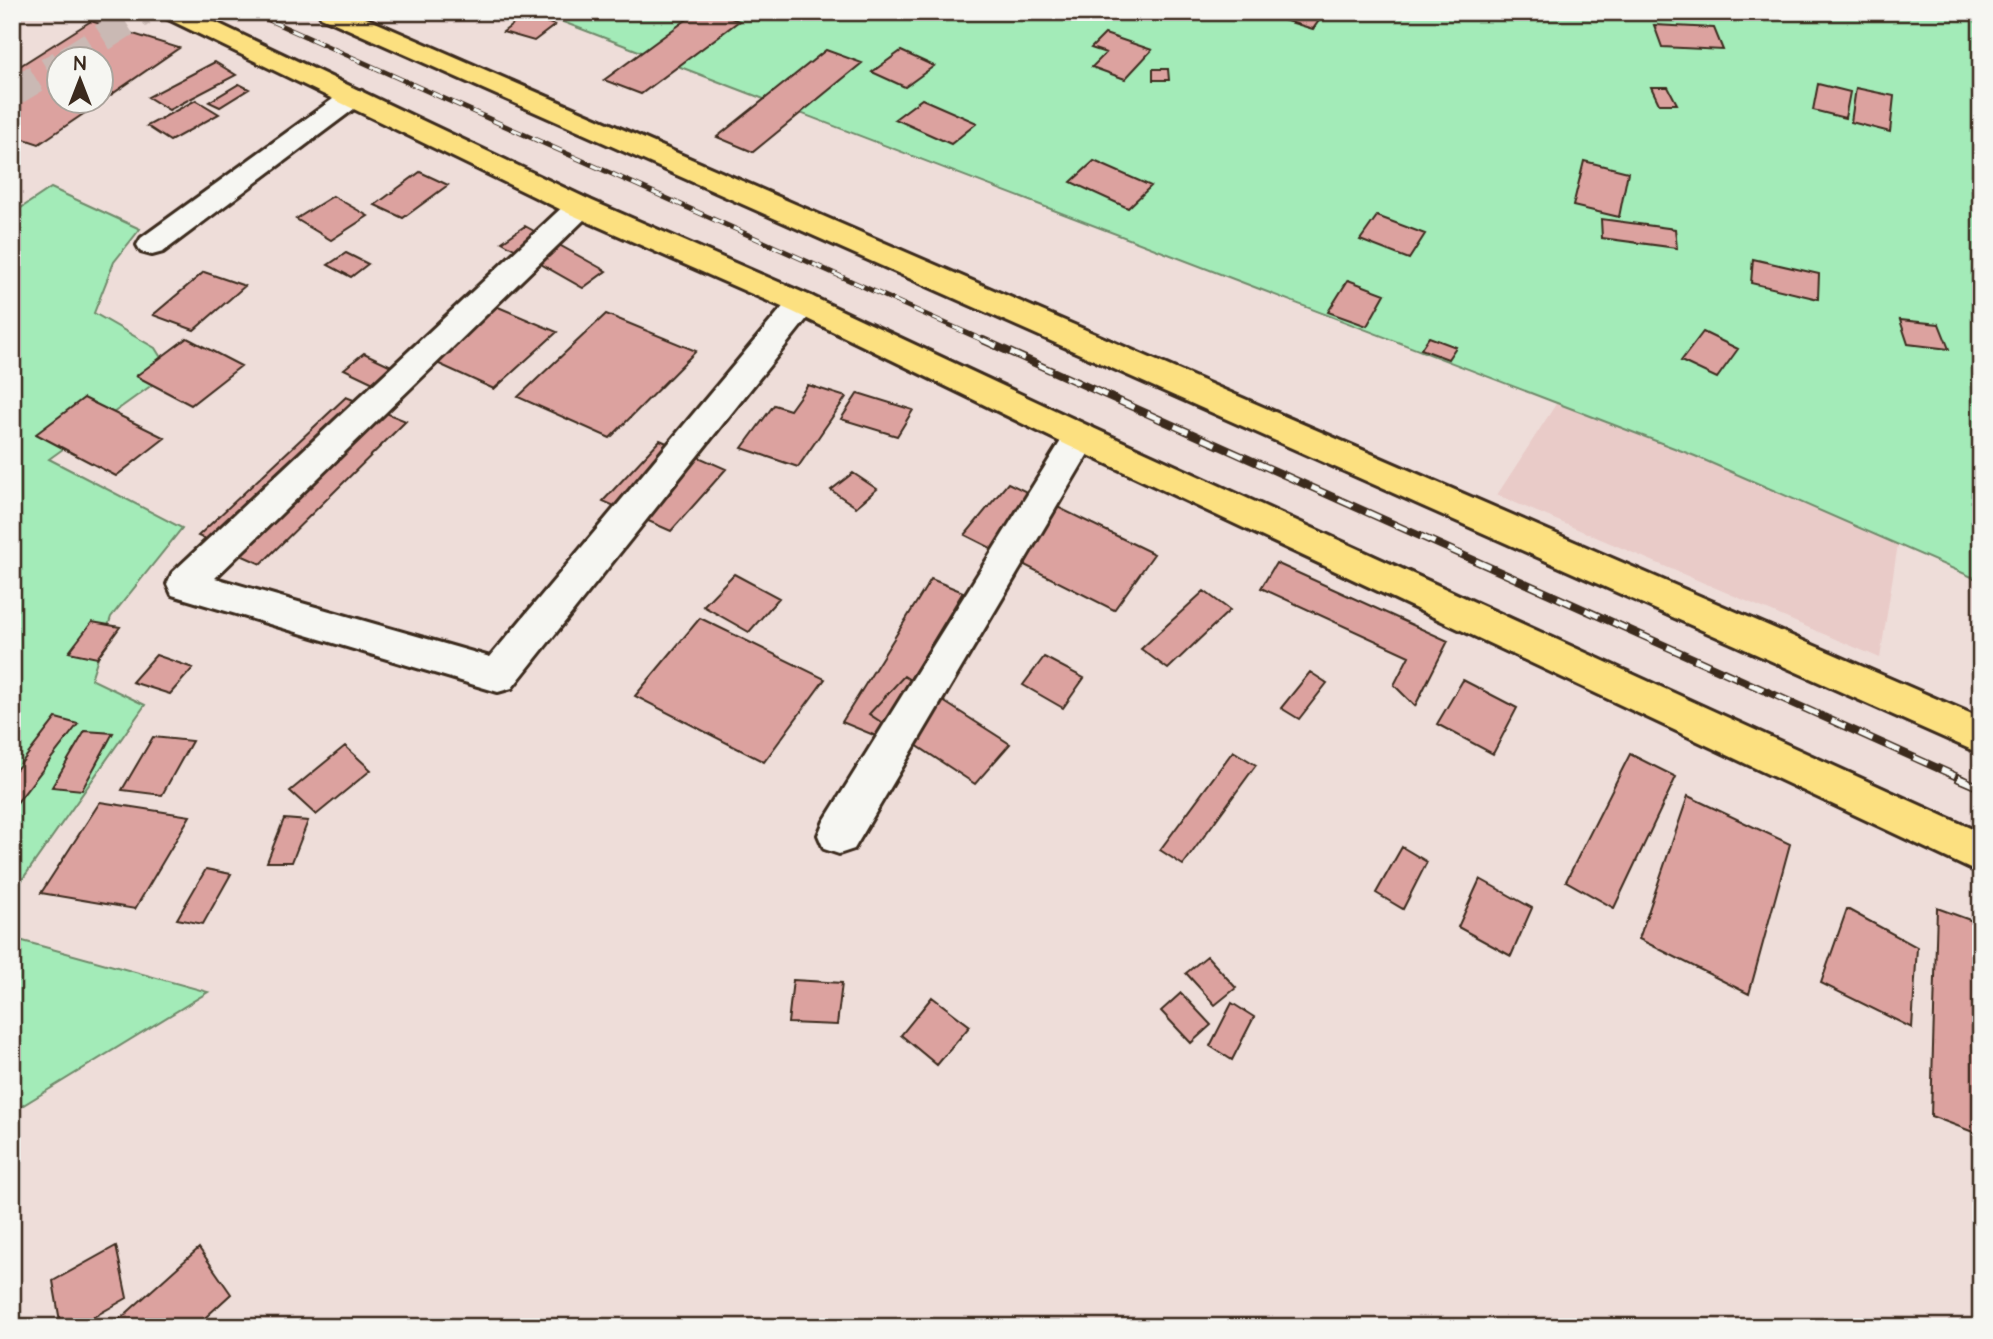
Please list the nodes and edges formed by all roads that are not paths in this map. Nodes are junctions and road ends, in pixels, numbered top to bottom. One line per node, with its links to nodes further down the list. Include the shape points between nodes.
1 (173, 12): 3 (main road)
2 (330, 12): 8 (main road)
3 (353, 97): 4 (main road); 5 (street)
4 (580, 207): 6 (main road); 6 (street, via 185,584 498,676)
5 (152, 246)
6 (802, 304): 7 (main road)
7 (1081, 437): 9 (street); 10 (main road)
8 (1981, 737)
9 (839, 835)
10 (1981, 854)

